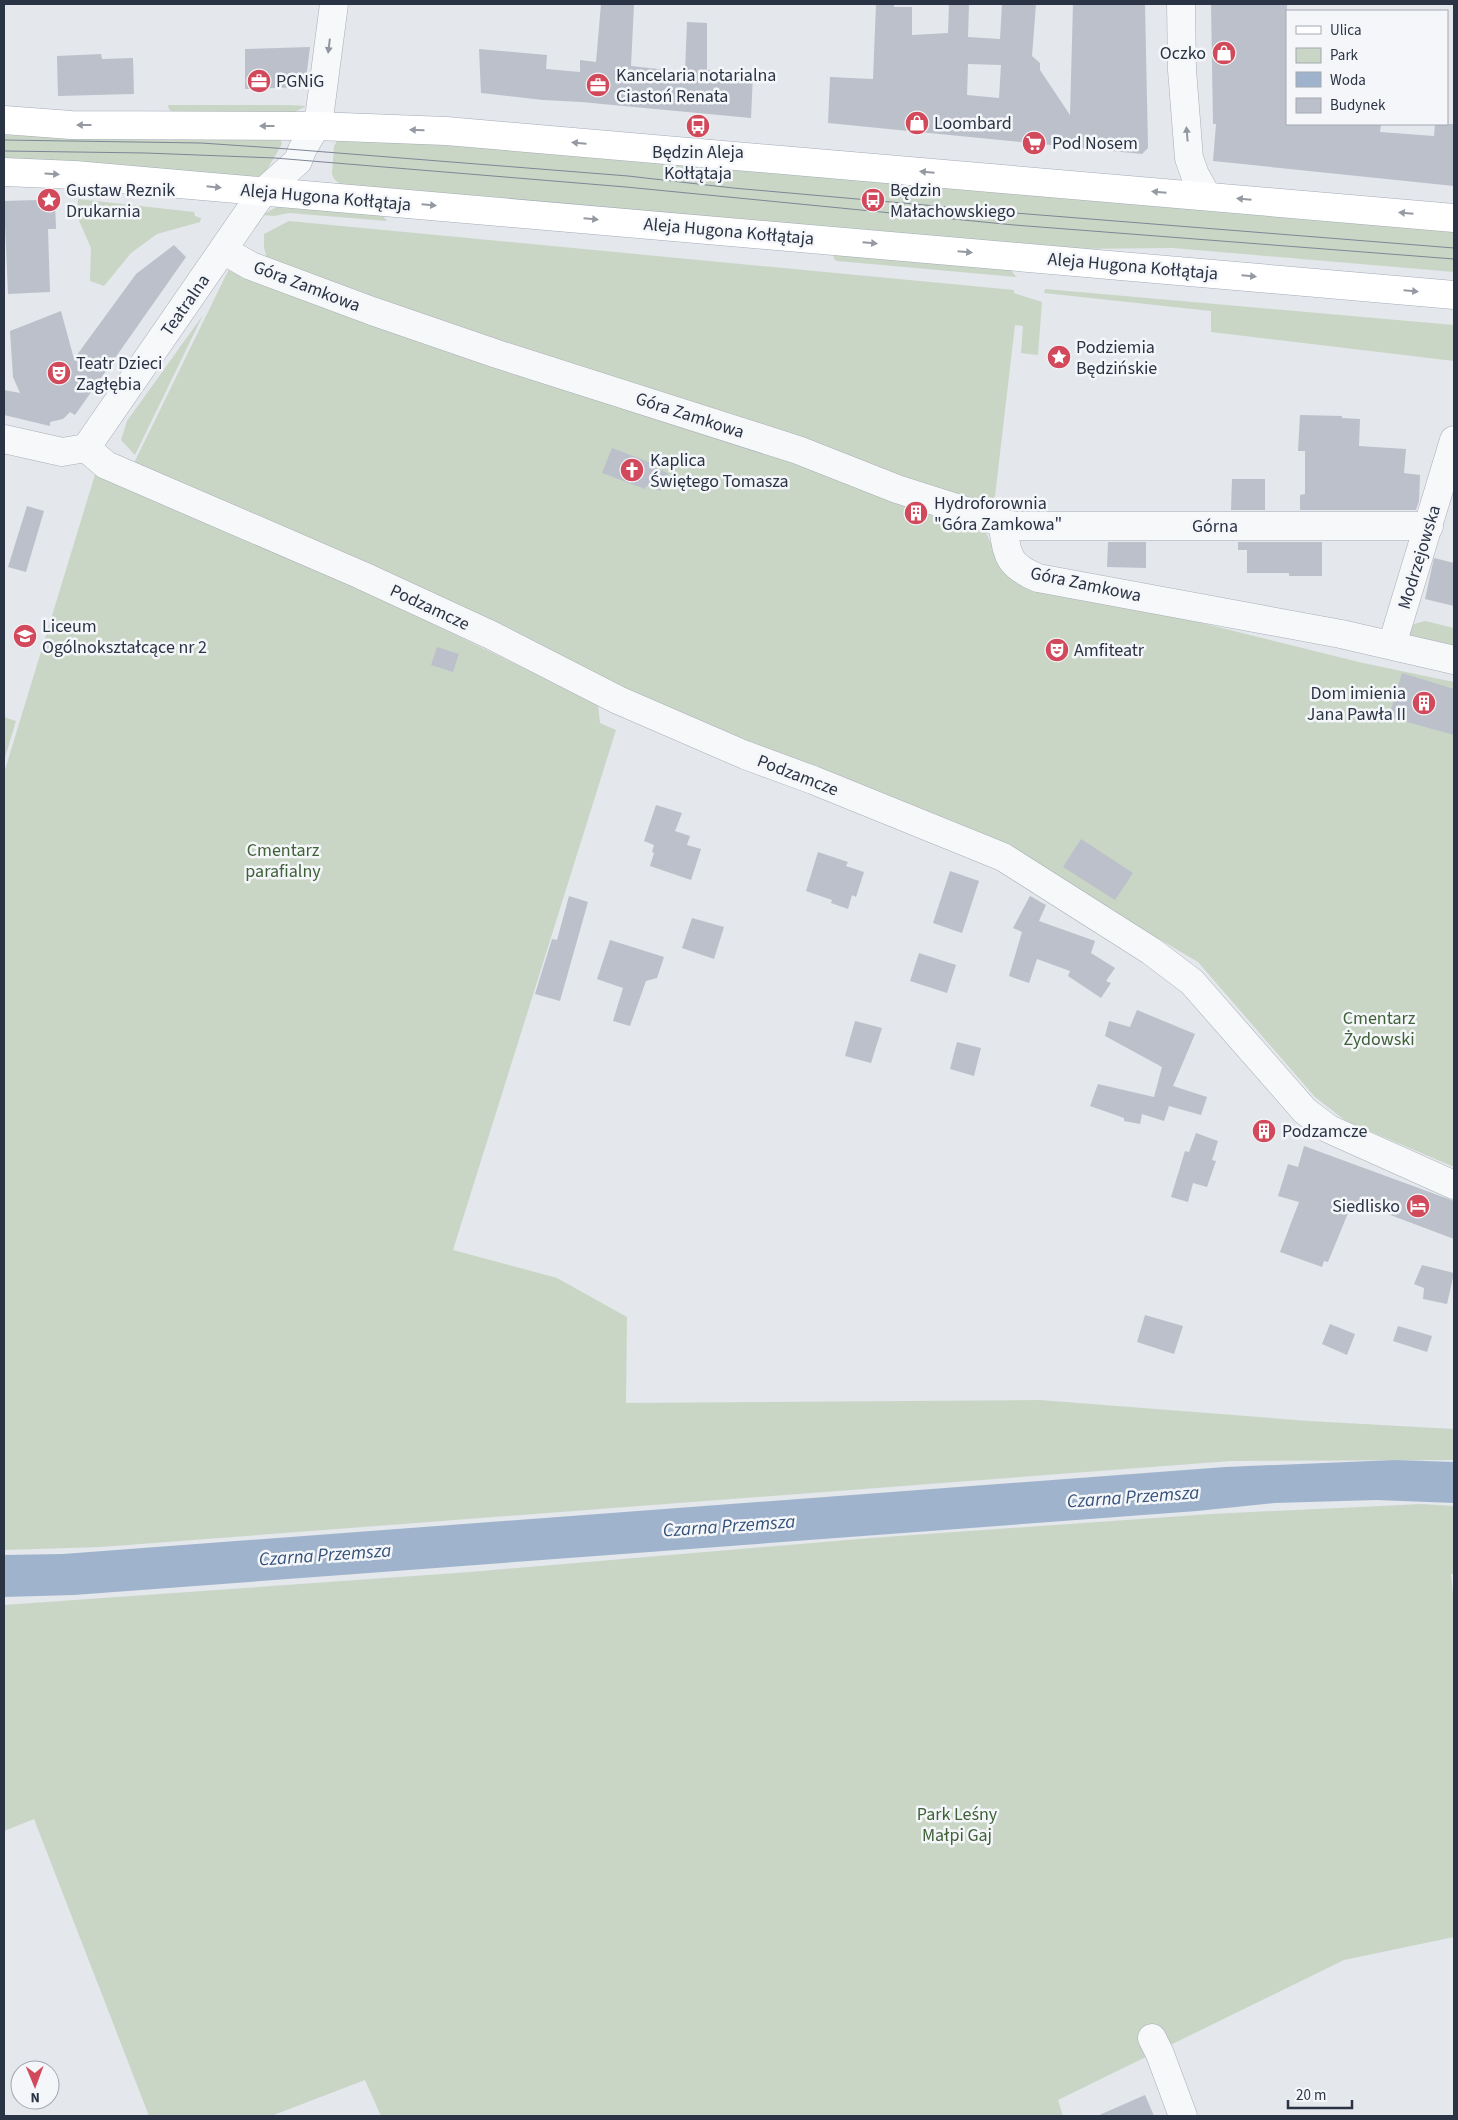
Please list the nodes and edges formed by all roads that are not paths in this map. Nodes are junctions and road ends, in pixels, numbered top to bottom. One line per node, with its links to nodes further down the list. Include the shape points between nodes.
1 (334, 4): 4 (street, Teatralna, one-way to 4)
2 (1181, 4): 7 (street, one-way to 2, via 1189,158)
3 (4, 120): 4 (main road, one-way to 3, via 71,125)
4 (316, 126): 6 (street, Teatralna, via 298,161); 7 (main road, one-way to 4, via 446,131)
5 (4, 172): 6 (main road, Aleja Hugona Kołłątaja, one-way to 6)
6 (263, 192): 9 (street, Teatralna); 10 (main road, Aleja Hugona Kołłątaja, one-way to 10)
7 (1207, 196): 8 (main road, one-way to 7)
8 (1454, 218)
9 (223, 250): 13 (street, Teatralna); 14 (street, Góra Zamkowa, via 252,266 372,311 798,450 897,489)
10 (1454, 295)
11 (4, 439): 13 (street, via 62,452)
12 (1454, 440): 15 (street, Modrzejowska)
13 (86, 448): 18 (street, Podzamcze, via 106,465 361,575 491,635 618,700 745,755 1003,857 1150,951 1192,982 1306,1111 1329,1129)
14 (1002, 523): 15 (street, Górna, via 1013,526); 16 (street, Góra Zamkowa, via 1007,553 1020,570 1038,578)
15 (1429, 526): 16 (street, Modrzejowska)
16 (1392, 645): 17 (street, Góra Zamkowa)
17 (1454, 660)
18 (1454, 1185)
19 (1152, 2038): 20 (street)
20 (1183, 2116)

